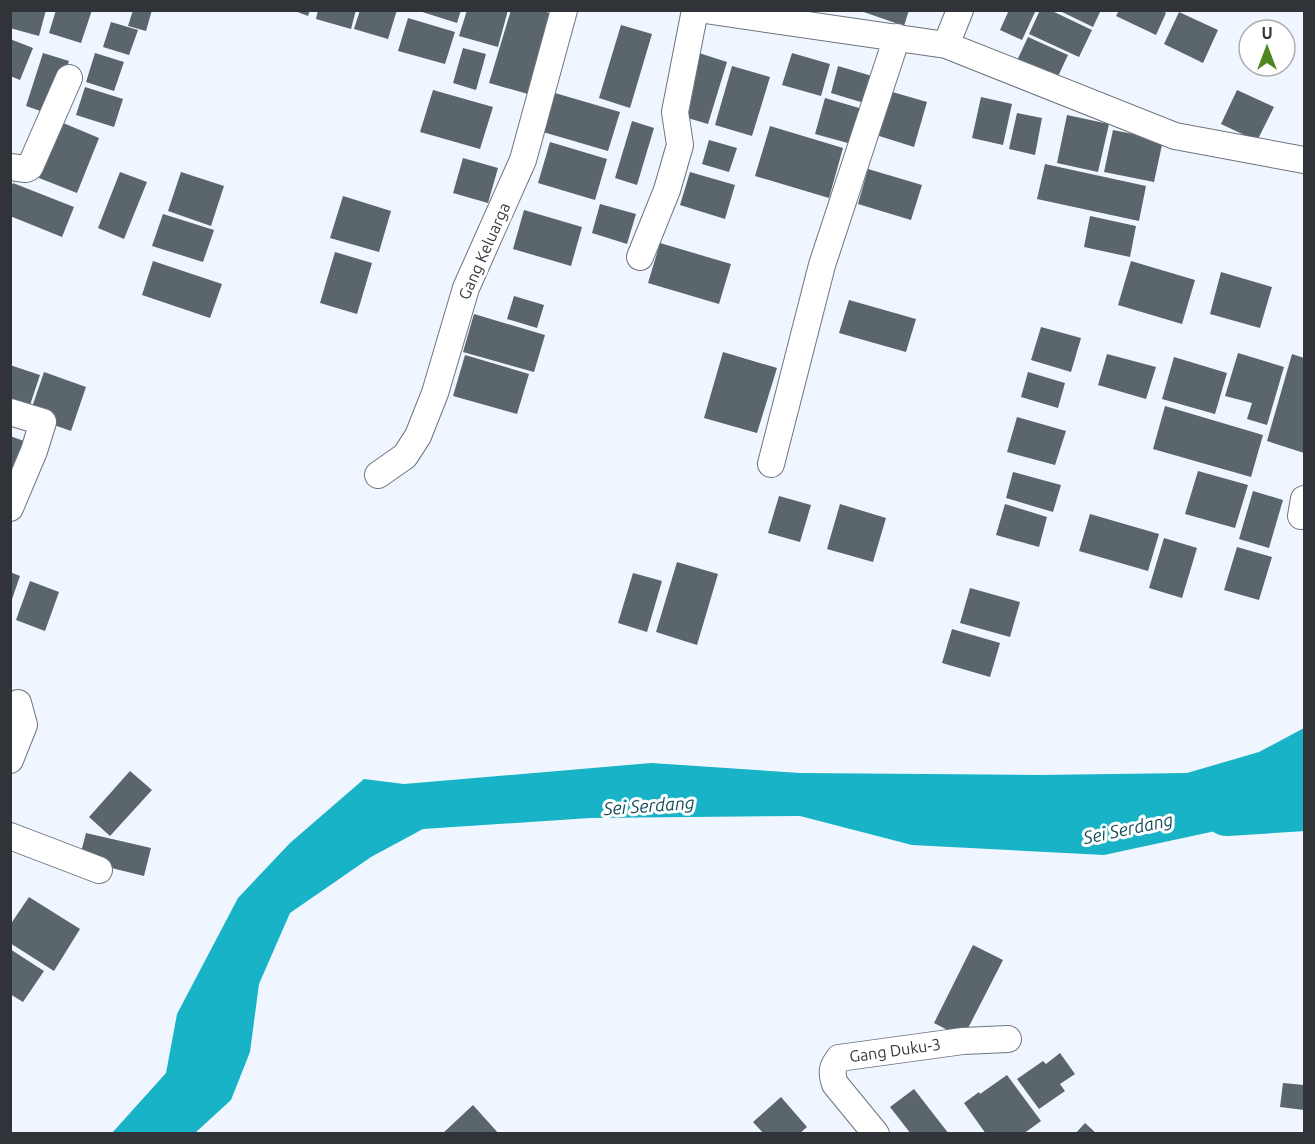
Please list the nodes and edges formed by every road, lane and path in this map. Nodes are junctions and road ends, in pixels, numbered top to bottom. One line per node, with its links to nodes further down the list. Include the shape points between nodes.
1 (564, 10): 13 (street, Gang Keluarga, via 523,160 466,288 418,436 405,456)
2 (695, 10): 10 (street, via 675,112 680,145)
3 (705, 10): 5 (street)
4 (960, 10): 6 (street)
5 (897, 37): 6 (street); 12 (street, via 822,265)
6 (946, 45): 8 (street, via 1175,136)
7 (69, 78): 9 (street, via 30,166)
8 (1305, 160)
9 (10, 167)
10 (640, 257)
11 (10, 412): 14 (street, via 43,422)
12 (771, 464)
13 (378, 475)
14 (10, 508)
15 (18, 703): 16 (street, via 24,725)
16 (10, 760)
17 (10, 836): 18 (street)
18 (99, 870)
19 (1008, 1039): 20 (street, Gang Duku-3, via 963,1041 839,1058 833,1066 835,1084)
20 (876, 1134)

